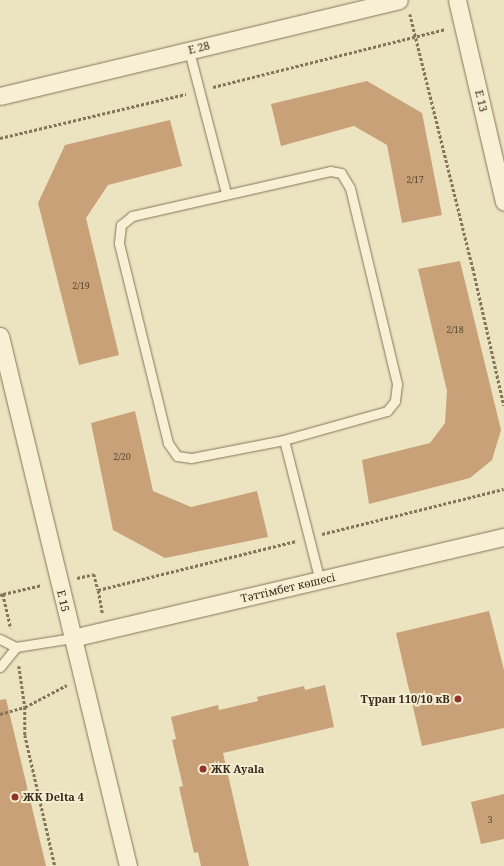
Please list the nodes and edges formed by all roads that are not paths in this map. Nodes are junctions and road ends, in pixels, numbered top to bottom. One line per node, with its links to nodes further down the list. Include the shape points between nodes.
1 (457, 0): 6 (street, E 13)
2 (403, 4): 3 (street, E 28)
3 (189, 51): 4 (street, E 28); 5 (lane)
4 (0, 96)
5 (226, 193): 8 (lane, via 132,216 121,225 121,250 168,443 177,456 191,458); 8 (lane, via 330,171 341,173 350,188 396,384 395,400 387,411)
6 (504, 202)
7 (0, 336): 12 (street, E 15)
8 (284, 440): 10 (lane)
9 (504, 537): 10 (street, Тәттімбет көшесі)
10 (320, 581): 12 (street, Тәттімбет көшесі)
11 (0, 638): 13 (lane)
12 (72, 638): 13 (lane); 15 (street, E 15)
13 (16, 647): 14 (lane)
14 (0, 667)
15 (128, 866)

